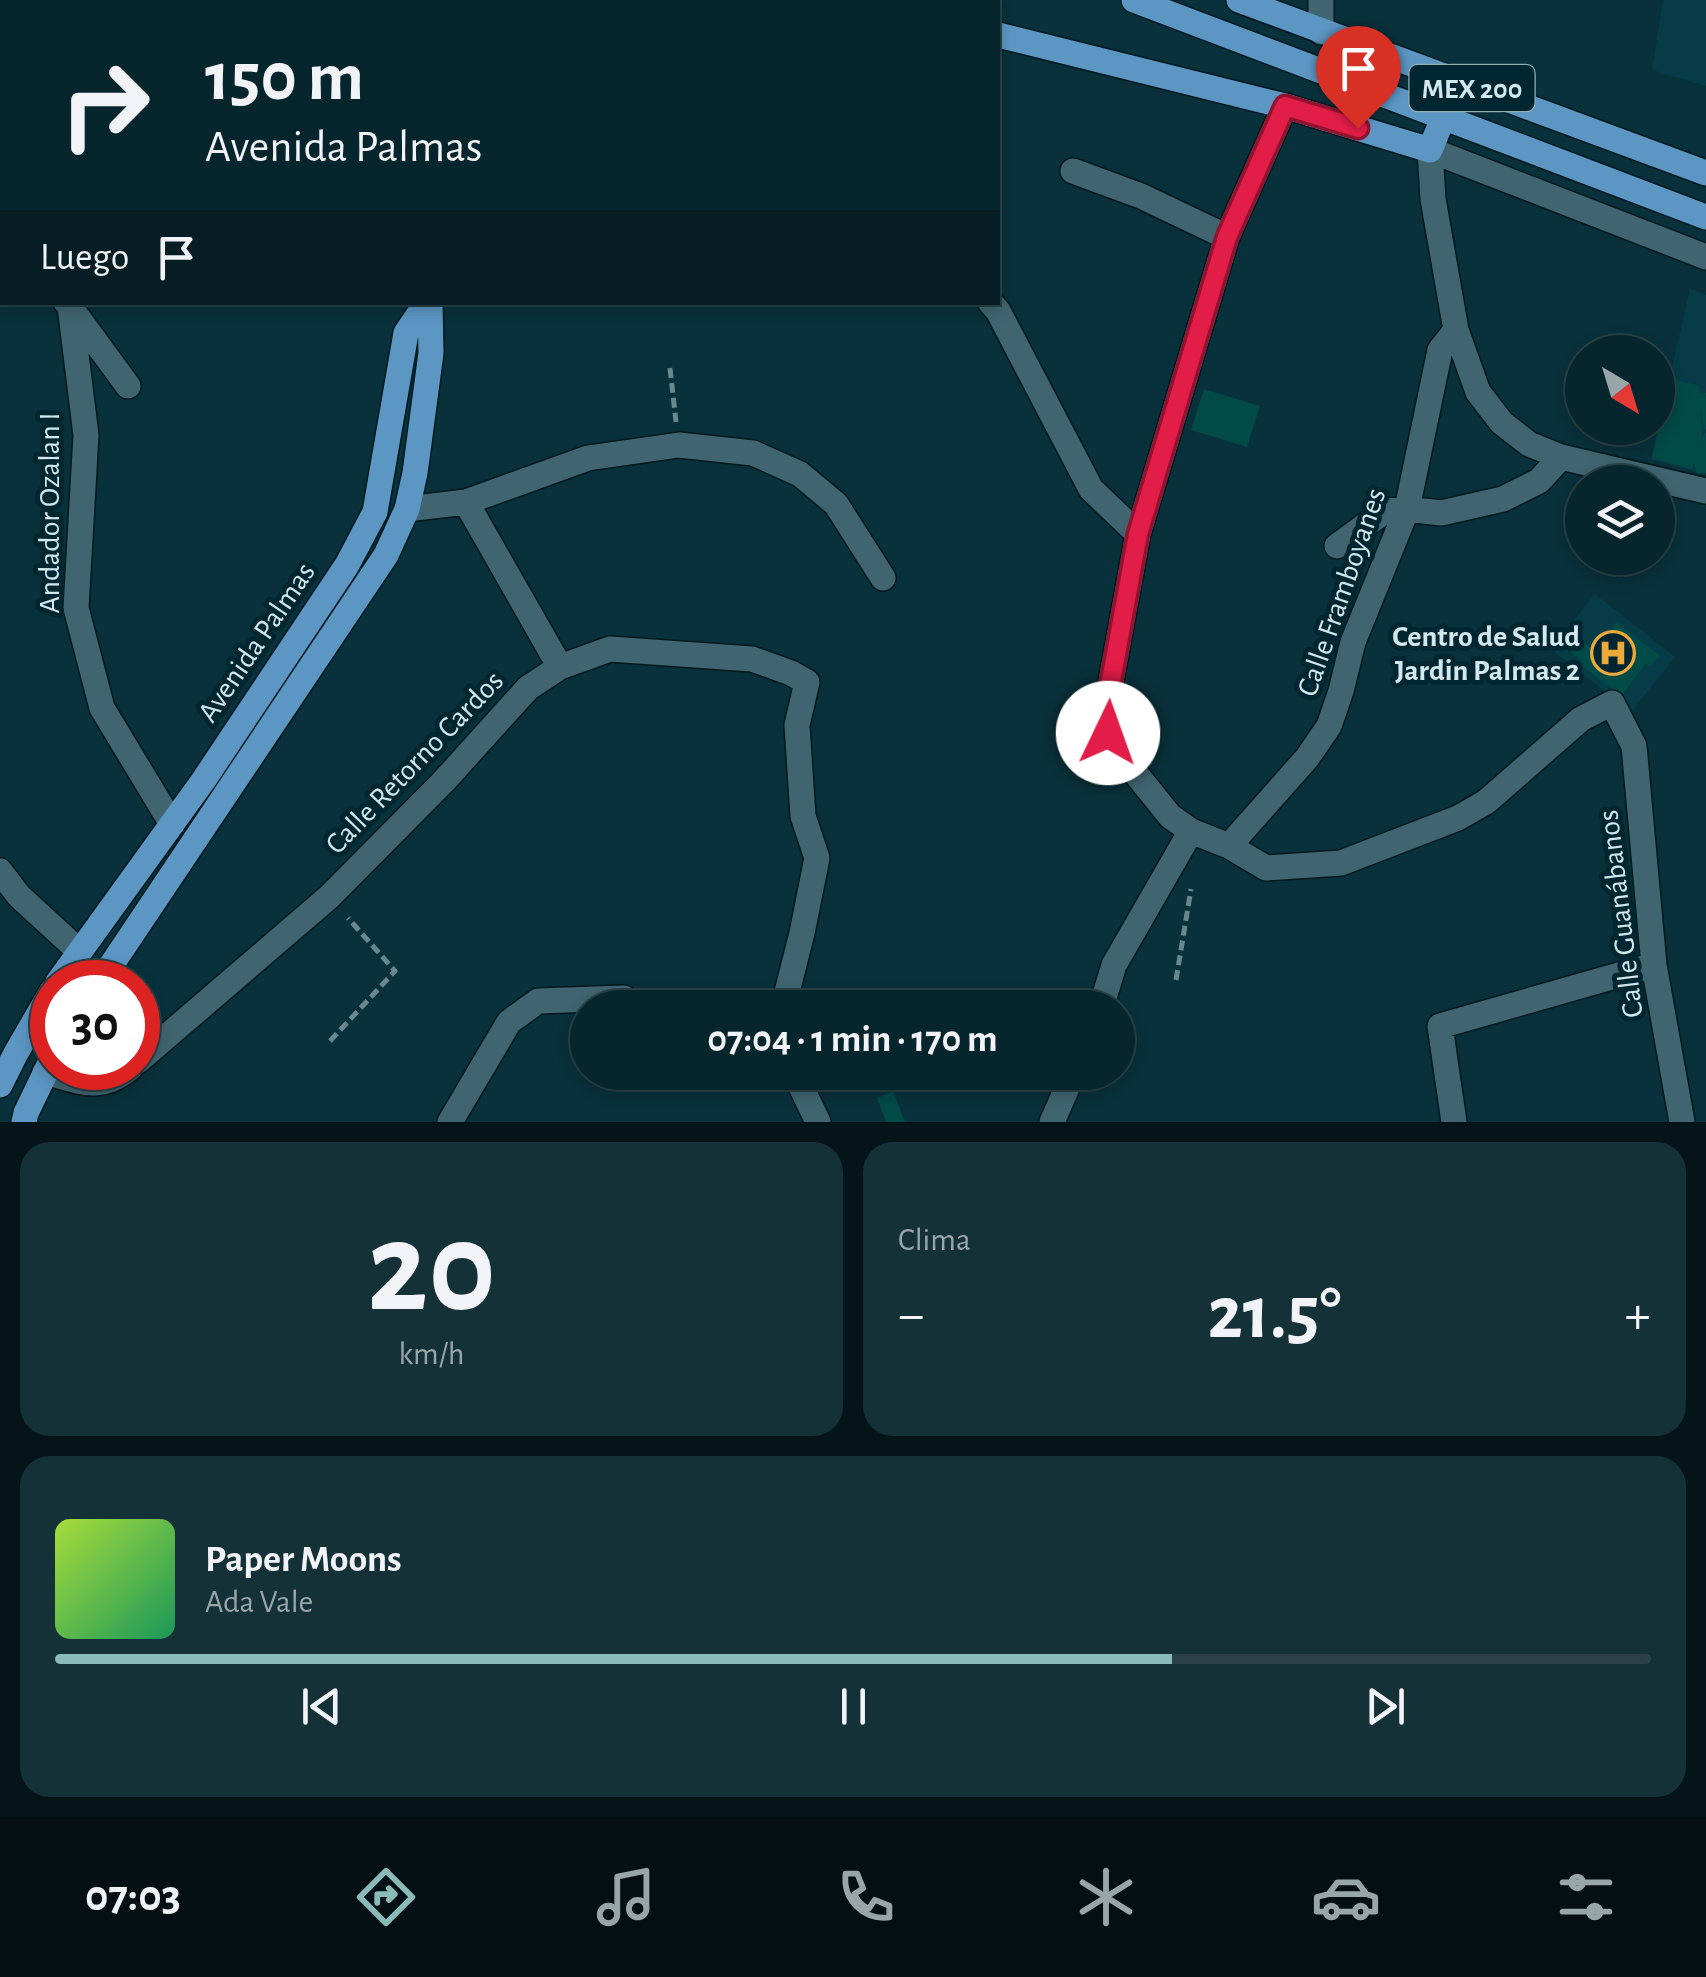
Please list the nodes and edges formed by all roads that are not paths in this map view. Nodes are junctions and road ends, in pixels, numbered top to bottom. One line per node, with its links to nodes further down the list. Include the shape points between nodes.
1 (1134, 0): 7 (main road, MEX 200)
2 (1239, 0): 4 (main road, MEX 200)
3 (1321, 0): 4 (street)
4 (1321, 32): 10 (main road, MEX 200)
5 (1000, 35): 6 (main road)
6 (1285, 106): 8 (main road); 12 (street)
7 (1443, 118): 8 (main road); 11 (main road, MEX 200)
8 (1430, 150): 13 (street); 19 (street)
9 (1073, 171): 12 (street)
10 (1706, 173)
11 (1706, 216)
12 (1227, 237): 26 (street)
13 (1706, 258)
14 (68, 305): 30 (street, Andador Ozalan I, via 86,435 76,608 102,708)
15 (69, 305): 20 (street)
16 (426, 305): 30 (main road, Avenida Palmas, via 406,333 375,512 347,565)
17 (428, 305): 24 (main road, Avenida Palmas, via 431,352)
18 (993, 305): 26 (street, via 1092,488)
19 (1456, 330): 21 (street, via 1478,392 1502,423); 25 (street, Calle Framboyanes, via 1440,350)
20 (128, 386)
21 (1560, 457): 22 (street); 25 (street, via 1540,481 1503,499 1441,513)
22 (1706, 491)
23 (466, 502): 24 (street); 28 (street, via 588,458 678,444 753,453 800,474 836,504); 29 (street)
24 (407, 509): 36 (main road, Avenida Palmas, via 386,555)
25 (1407, 509): 27 (street, via 1385,511); 32 (street, Calle Framboyanes, via 1353,642 1329,726)
26 (1138, 534): 31 (street, via 1109,692 1108,733 1170,816)
27 (1337, 546)
28 (883, 578)
29 (560, 667): 38 (street, Calle Retorno Cardos, via 610,649 752,660 807,682 797,725 803,816 817,858); 42 (street, Calle Retorno Cardos, via 528,688 330,897)
30 (172, 824): 34 (main road, Avenida Palmas)
31 (1191, 831): 32 (street); 39 (street, via 1114,965)
32 (1229, 846): 37 (street, Calle Guanábanos, via 1266,868 1341,863 1486,802 1581,719 1612,703 1634,746)
33 (0, 871): 34 (street)
34 (79, 951): 35 (main road, Avenida Palmas)
35 (73, 960)
36 (115, 960)
37 (1654, 966): 51 (street, via 1440,1026); 52 (street, Calle Guanábanos)
38 (788, 990)
39 (1106, 990)
40 (570, 1000): 48 (street, via 538,1001 509,1022)
41 (30, 1028): 43 (main road)
42 (160, 1042)
43 (0, 1085)
44 (38, 1090): 47 (main road)
45 (803, 1090): 49 (street)
46 (1066, 1090): 50 (street)
47 (24, 1122)
48 (450, 1122)
49 (818, 1122)
50 (1052, 1122)
51 (1454, 1122)
52 (1682, 1122)

